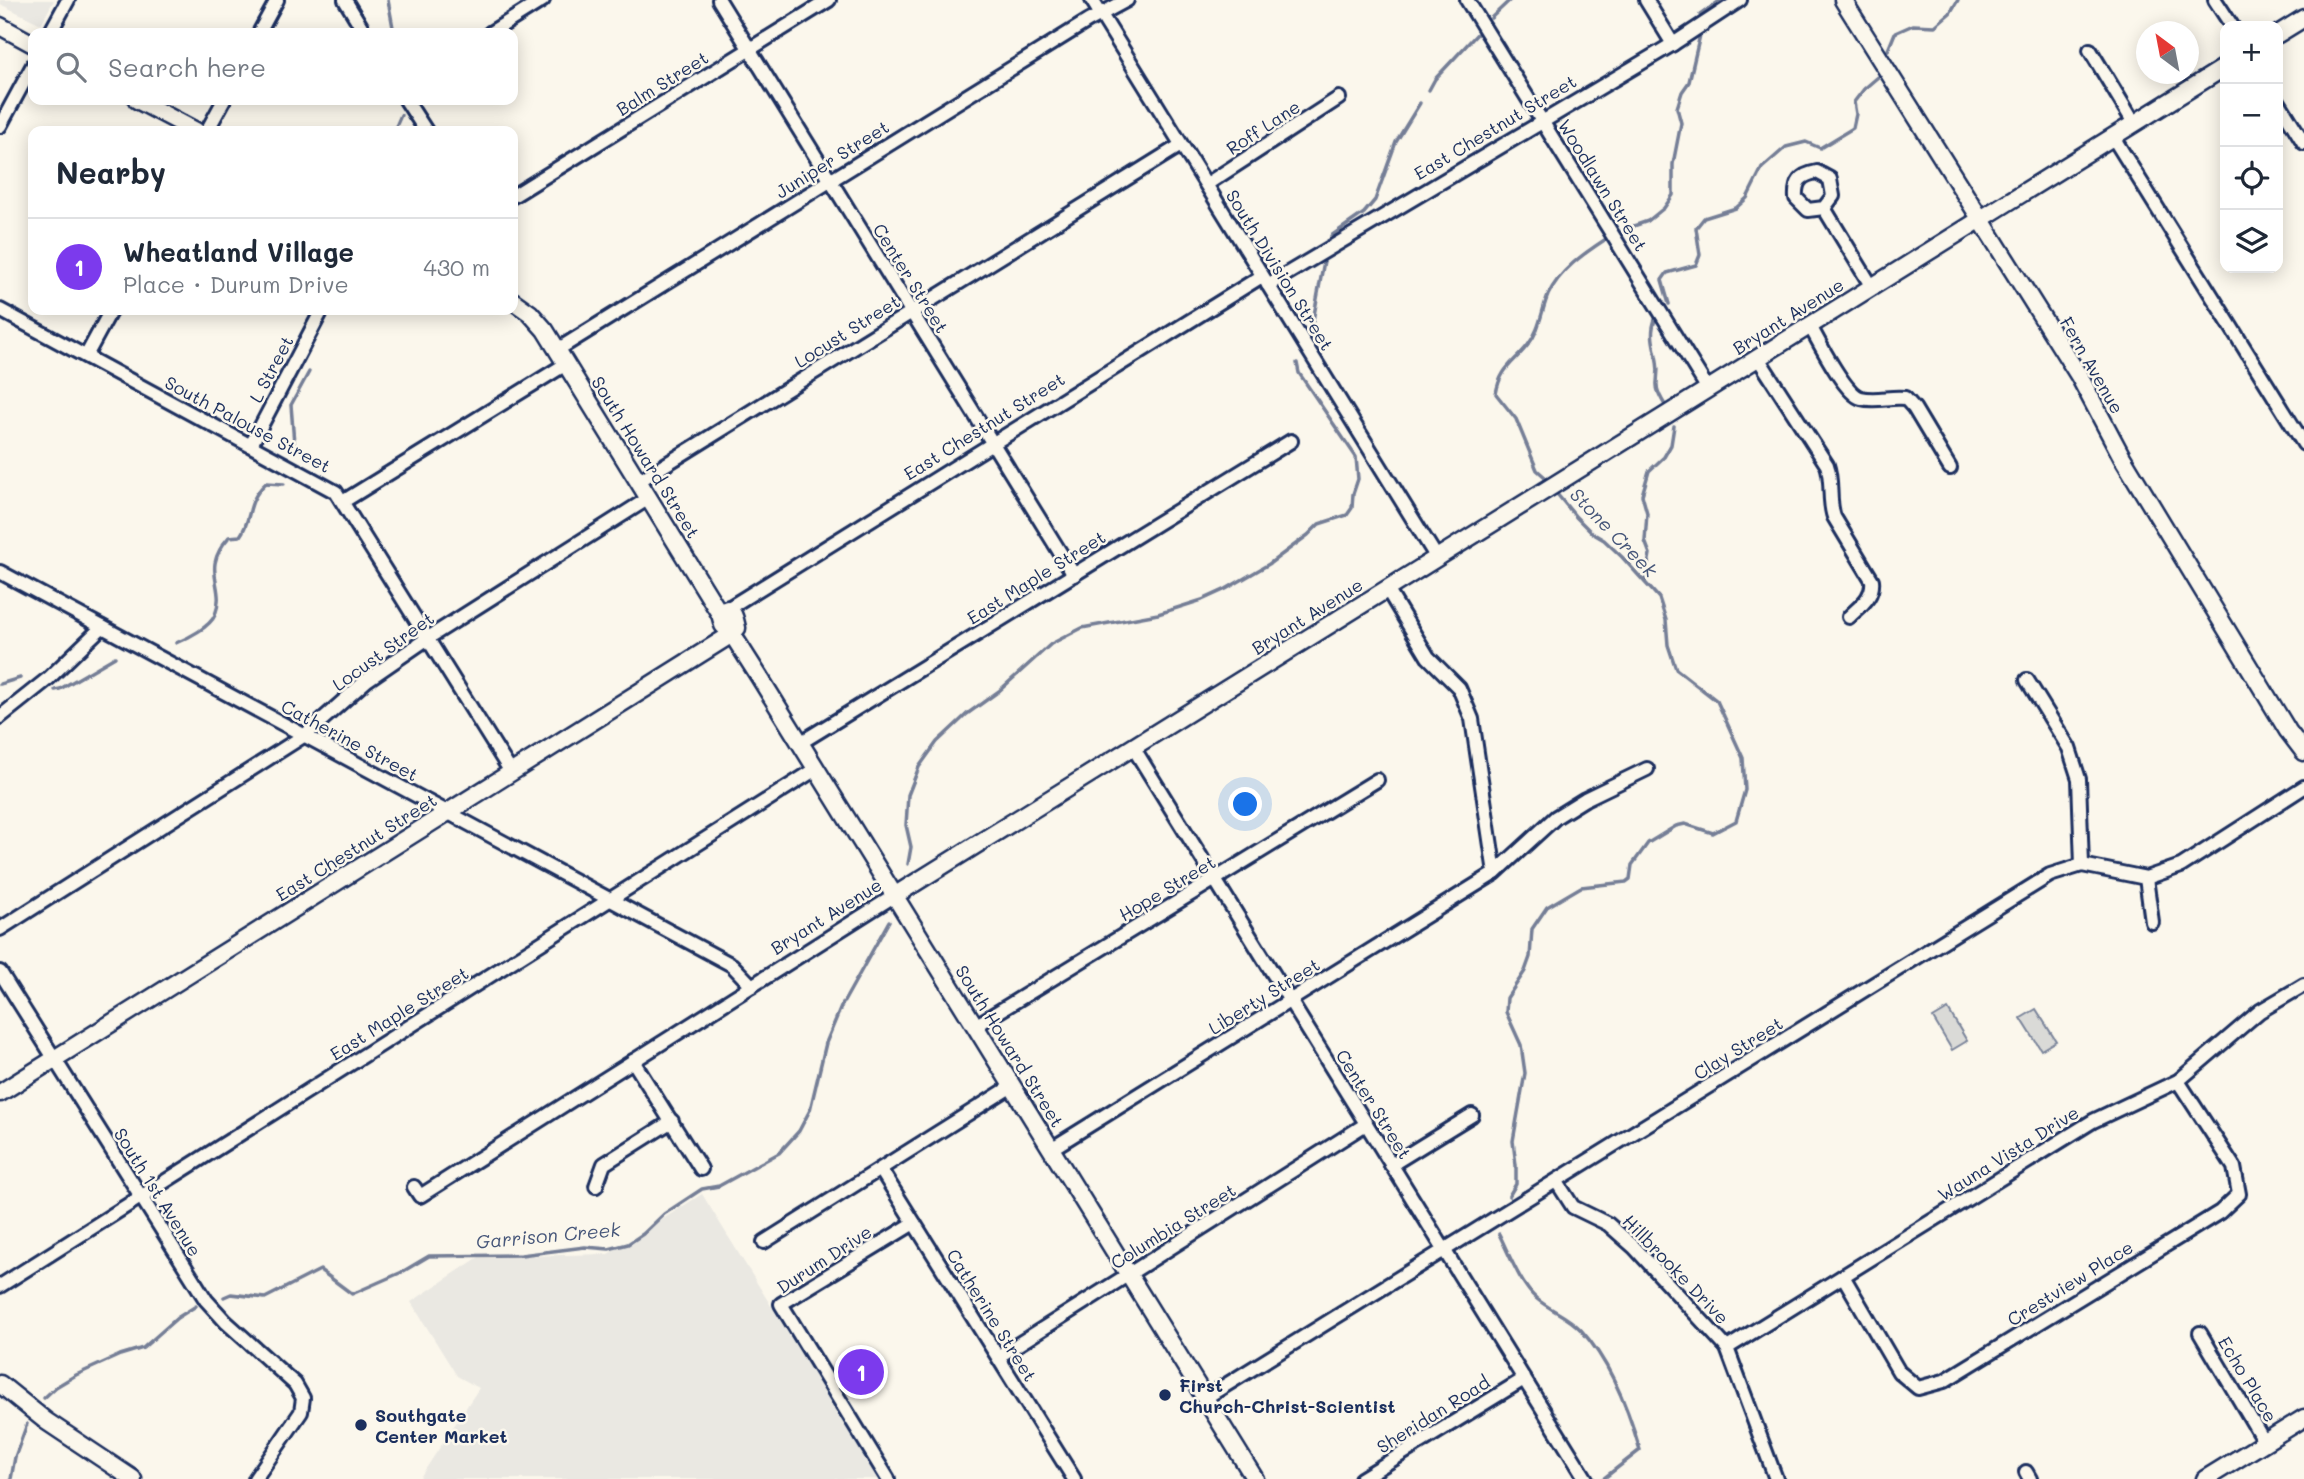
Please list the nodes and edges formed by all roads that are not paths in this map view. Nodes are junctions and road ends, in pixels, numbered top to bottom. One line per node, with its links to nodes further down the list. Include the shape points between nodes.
1 (68, 0): 18 (street)
2 (277, 0): 19 (street)
3 (345, 0): 20 (street)
4 (543, 0): 21 (street)
5 (719, 0): 25 (street, Center Street)
6 (829, 0): 25 (street, Balm Street)
7 (1092, 0): 14 (street, South Division Street)
8 (1127, 0): 14 (street, Juniper Street)
9 (1467, 0): 34 (street, Woodlawn Street)
10 (1646, 0): 24 (street)
11 (1740, 0): 24 (street, East Chestnut Street)
12 (1843, 0): 47 (main road, Fern Avenue)
13 (2215, 0): 16 (street)
14 (1101, 14): 42 (street, South Division Street); 43 (street, Juniper Street)
15 (2304, 18): 22 (main road)
16 (2229, 21)
17 (0, 26): 23 (main road)
18 (53, 28)
19 (263, 28)
20 (362, 28)
21 (497, 28)
22 (2283, 31)
23 (28, 41)
24 (1672, 44): 34 (street, East Chestnut Street)
25 (750, 50): 43 (street, Center Street); 45 (street, Balm Street)
26 (2090, 50): 35 (street)
27 (2220, 70): 35 (main road, Bryant Avenue)
28 (28, 74): 39 (street)
29 (1339, 98): 44 (street, Roff Lane)
30 (147, 105): 36 (main road)
31 (221, 105): 37 (street)
32 (409, 105): 38 (street)
33 (2283, 108): 41 (street)
34 (1542, 121): 48 (street, East Chestnut Street); 59 (street, Woodlawn Street)
35 (2134, 124): 40 (main road, Bryant Avenue)
36 (186, 126)
37 (210, 126)
38 (423, 126)
39 (0, 127)
40 (2113, 137): 47 (main road, Bryant Avenue); 62 (street)
41 (2304, 143)
42 (1181, 145): 44 (street, South Division Street); 52 (street, Locust Street)
43 (831, 181): 52 (street, Center Street); 57 (street, Juniper Street)
44 (1207, 184): 48 (street, South Division Street)
45 (518, 193)
46 (1824, 208): 49 (street)
47 (1982, 219): 49 (main road, Bryant Avenue); 82 (main road, Fern Avenue)
48 (1265, 280): 61 (street, East Chestnut Street); 68 (street, South Division Street)
49 (1872, 287): 55 (main road, Bryant Avenue)
50 (518, 305): 57 (main road, South Howard Street, via 537,320)
51 (0, 310): 56 (street, South Palouse Street)
52 (912, 312): 61 (street, Center Street); 65 (street, Locust Street)
53 (108, 315): 56 (street)
54 (319, 315): 63 (street, L Street)
55 (1810, 326): 58 (main road, Bryant Avenue); 64 (street, via 1856,397 1905,398)
56 (86, 356): 63 (street, South Palouse Street)
57 (562, 357): 65 (main road, South Howard Street); 67 (street, Juniper Street)
58 (1758, 358): 59 (main road, Bryant Avenue); 73 (street, via 1827,465 1833,517 1872,580 1870,596)
59 (1708, 389): 68 (main road, Bryant Avenue)
60 (1291, 441): 70 (street, East Maple Street)
61 (993, 444): 70 (street, Center Street); 72 (street, East Chestnut Street)
62 (2304, 444)
63 (251, 445): 67 (street, South Palouse Street, via 328,486)
64 (1950, 468)
65 (639, 481): 66 (main road, South Howard Street)
66 (649, 498): 72 (main road, South Howard Street, via 709,597); 76 (street, Locust Street)
67 (344, 501): 76 (street, South Palouse Street)
68 (1437, 558): 71 (main road, Bryant Avenue)
69 (0, 572): 74 (street, Catherine Street)
70 (1074, 575): 80 (street, East Maple Street)
71 (1387, 589): 81 (main road, Bryant Avenue); 90 (street, via 1428,657 1459,688 1472,719)
72 (724, 611): 75 (main road, via 734,615 737,628)
73 (1849, 617)
74 (102, 627): 78 (street); 79 (street, Catherine Street)
75 (732, 634): 80 (main road, South Howard Street); 85 (main road, East Chestnut Street)
76 (428, 638): 79 (street, Locust Street, via 367,680); 85 (street, South Palouse Street)
77 (2027, 680): 89 (street, via 2069,748 2079,779)
78 (0, 717)
79 (305, 735): 88 (street, Catherine Street); 96 (street, Locust Street)
80 (800, 743): 83 (main road, South Howard Street)
81 (1133, 747): 92 (street, Center Street); 93 (main road, Bryant Avenue)
82 (2304, 752)
83 (816, 769): 93 (main road, South Howard Street); 94 (street, East Maple Street)
84 (1647, 769): 90 (street, Liberty Street, via 1556,817)
85 (511, 772): 88 (main road, East Chestnut Street)
86 (1377, 780): 92 (street, Hope Street)
87 (2304, 787): 91 (street, via 2181,866)
88 (447, 813): 94 (street, Catherine Street); 102 (main road, East Chestnut Street)
89 (2082, 865): 91 (street, Clay Street); 114 (street, Clay Street, via 2050,875)
90 (1495, 873): 100 (street, Liberty Street)
91 (2146, 878): 95 (street)
92 (1215, 879): 100 (street, Center Street); 101 (street, Hope Street)
93 (894, 896): 99 (street, Bryant Avenue); 101 (main road, South Howard Street)
94 (609, 900): 99 (street, Catherine Street, via 732,965); 117 (street, East Maple Street)
95 (2151, 922)
96 (0, 929)
97 (0, 972): 102 (street, South 1st Avenue)
98 (2304, 985): 104 (street, Wauna Vista Drive, via 2260,1011)
99 (752, 986): 103 (street, Bryant Avenue)
100 (1290, 1000): 109 (street, Center Street); 110 (street, Liberty Street)
101 (975, 1026): 105 (main road, South Howard Street)
102 (54, 1059): 106 (main road, East Chestnut Street); 117 (street, South 1st Avenue)
103 (634, 1061): 108 (street); 115 (street, Bryant Avenue, via 420,1196)
104 (2178, 1081): 122 (street, Wauna Vista Drive, via 2093,1121); 122 (street, Crestview Place, via 2234,1167 2239,1194 2220,1212 1944,1381 1919,1388 1899,1372)
105 (1012, 1086): 110 (main road, South Howard Street); 113 (street)
106 (0, 1093)
107 (1472, 1115): 111 (street)
108 (672, 1121): 112 (street); 116 (street, via 604,1164)
109 (1366, 1124): 111 (street, Center Street); 121 (street, Columbia Street)
110 (1051, 1149): 121 (main road, South Howard Street)
111 (1391, 1165): 120 (street, Center Street)
112 (701, 1169)
113 (881, 1170): 118 (street, Catherine Street); 119 (street)
114 (1557, 1182): 120 (street, Clay Street); 125 (street, Hillbrooke Drive, via 1573,1207 1608,1224 1634,1247)
115 (414, 1186)
116 (596, 1186)
117 (141, 1197): 123 (street, East Maple Street); 133 (street, South 1st Avenue, via 206,1300 295,1384 303,1398 301,1412)
118 (914, 1223): 126 (street, Catherine Street); 134 (street, Durum Drive, via 780,1304)
119 (764, 1242)
120 (1444, 1250): 127 (street, Center Street); 129 (street, Clay Street)
121 (1128, 1274): 126 (street, Columbia Street); 129 (main road, South Howard Street)
122 (1843, 1276): 125 (street, Wauna Vista Drive)
123 (0, 1286)
124 (2200, 1333): 131 (street, Echo Place)
125 (1727, 1348): 139 (street, Hillbrooke Drive)
126 (998, 1357): 135 (street, Catherine Street)
127 (1524, 1379): 137 (street, Sheridan Road); 138 (street, Center Street)
128 (0, 1384): 132 (main road)
129 (1205, 1398): 136 (main road, South Howard Street)
130 (2304, 1419): 131 (main road)
131 (2265, 1443): 140 (main road)
132 (133, 1479)
133 (255, 1479)
134 (888, 1479)
135 (1074, 1479)
136 (1255, 1479)
137 (1361, 1479)
138 (1586, 1479)
139 (1776, 1479)
140 (2205, 1479)

